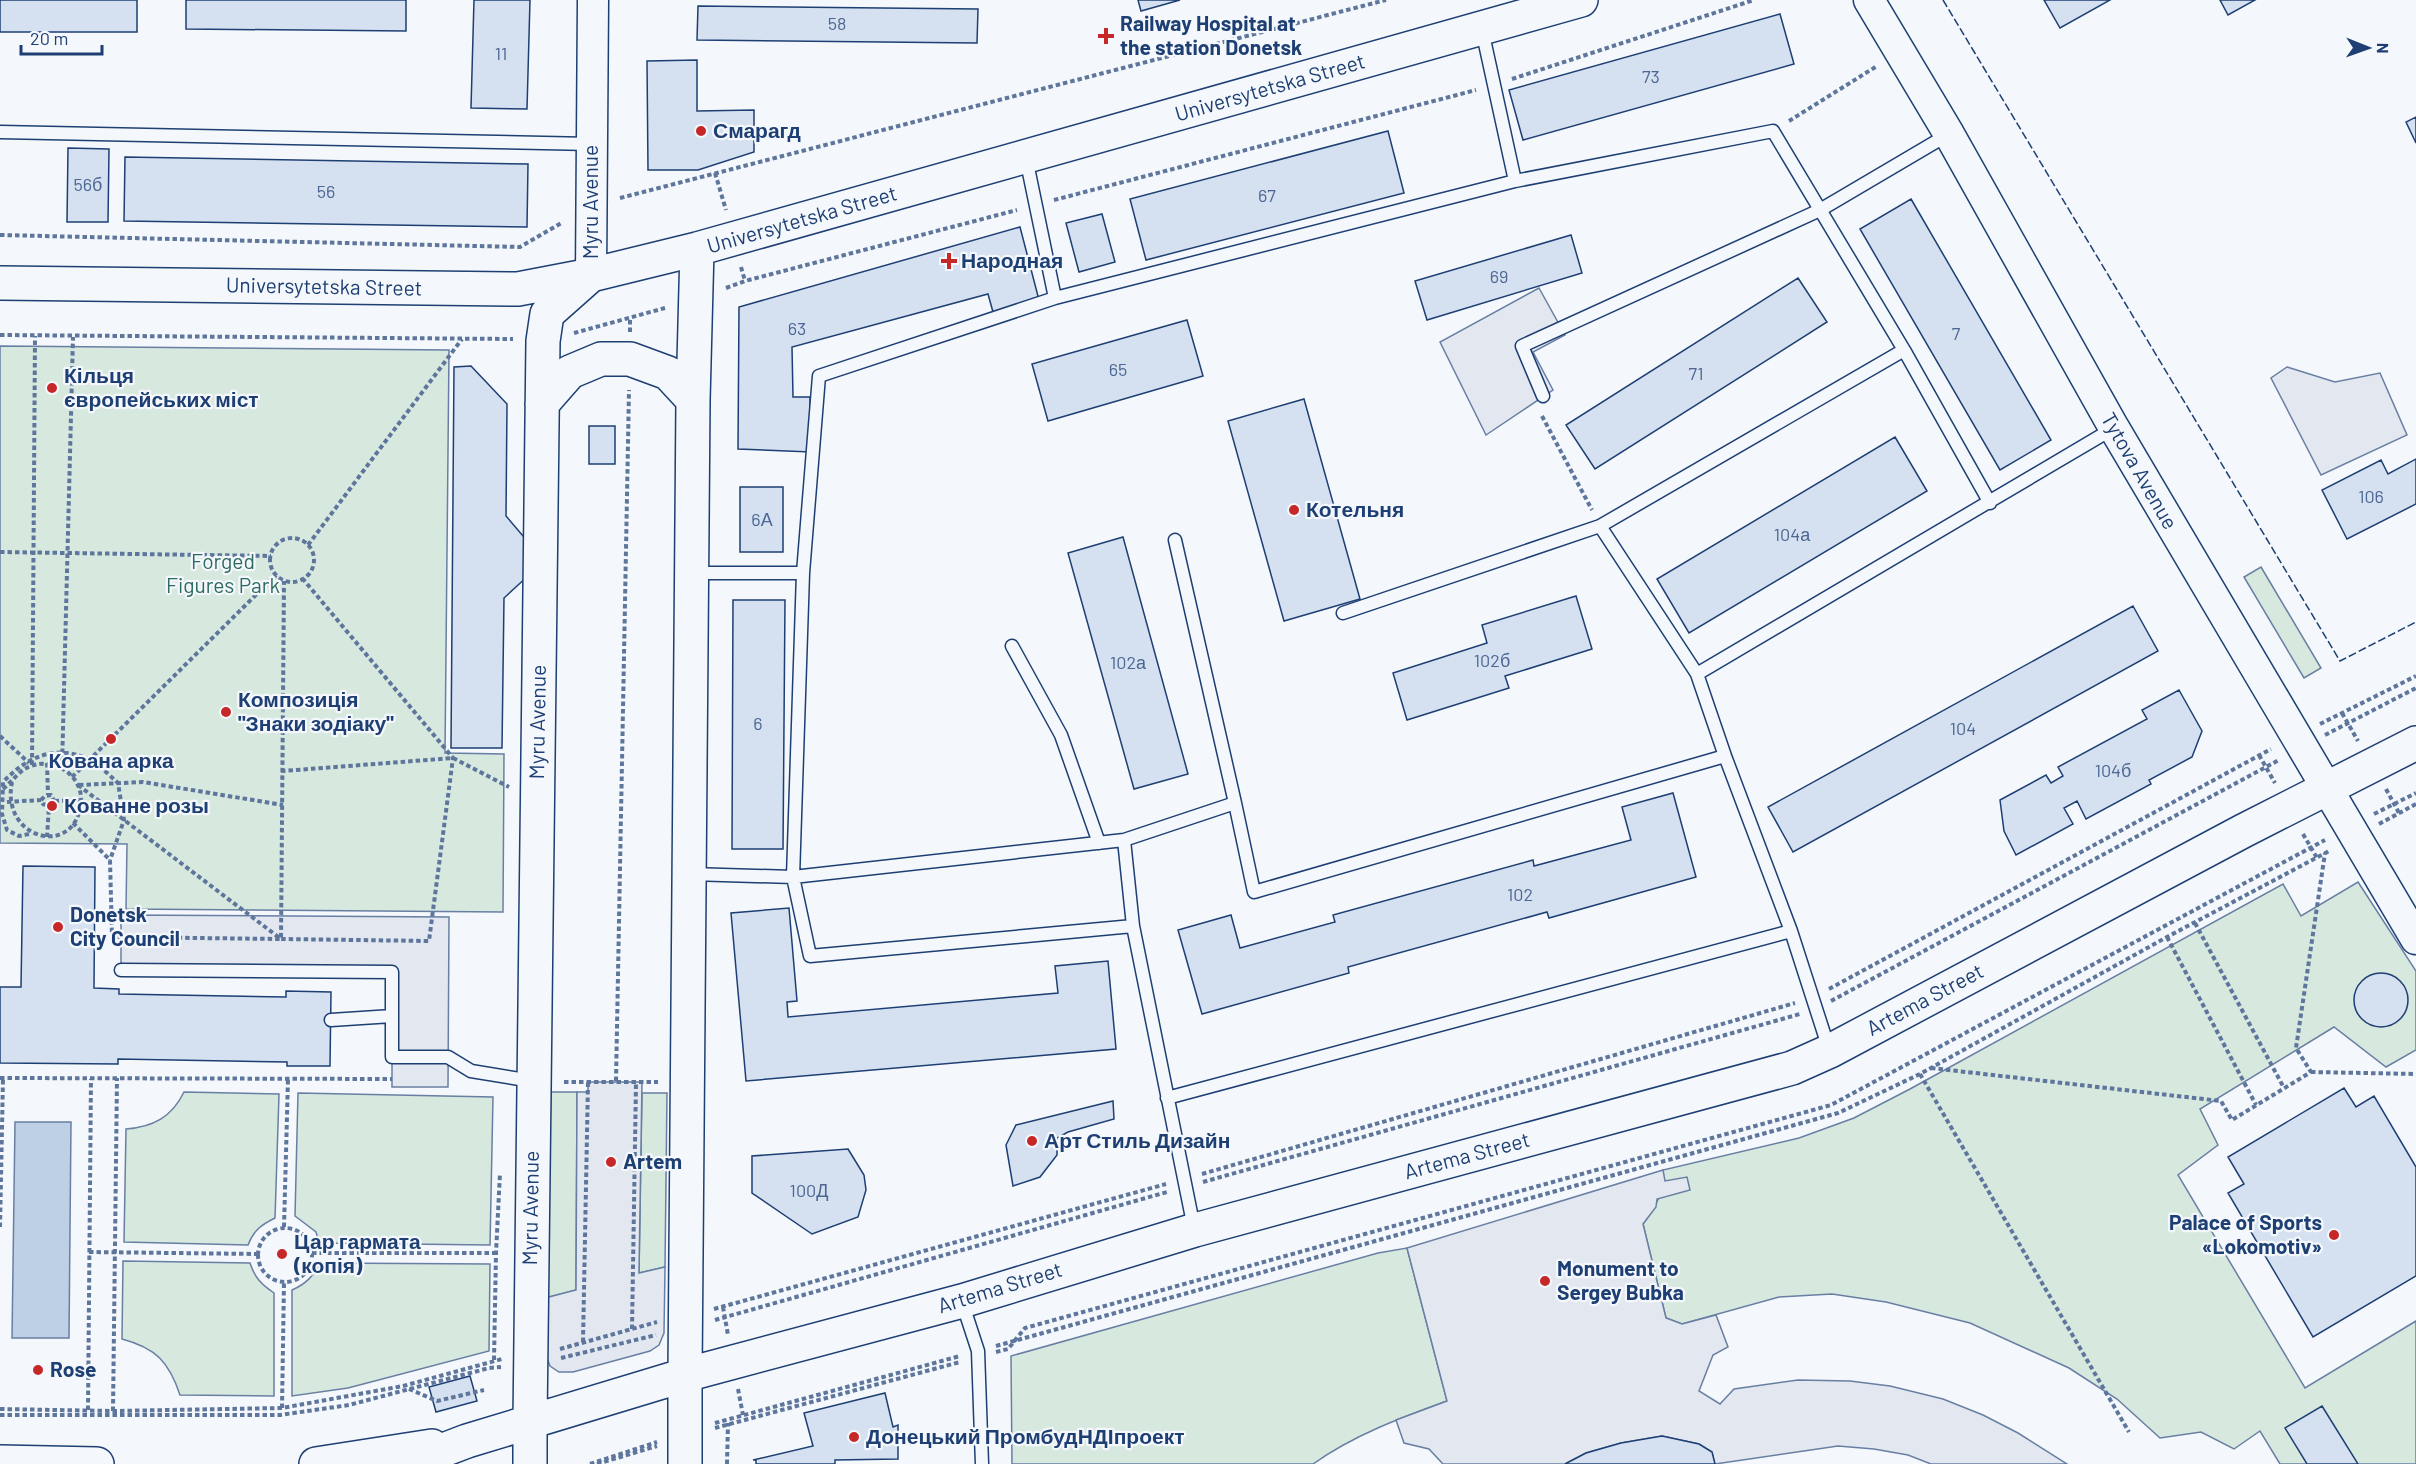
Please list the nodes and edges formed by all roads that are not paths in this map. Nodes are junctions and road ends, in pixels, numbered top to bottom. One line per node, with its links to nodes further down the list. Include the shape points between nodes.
1 (593, 0): 7 (street, Myru Avenue)
2 (1581, 0): 4 (main road, Universytetska Street)
3 (1869, 0): 6 (street, Tytova Avenue)
4 (1482, 29): 8 (main road, Universytetska Street); 9 (lane)
5 (0, 132): 7 (lane)
6 (1948, 134): 10 (lane); 19 (street, Tytova Avenue)
7 (591, 144): 12 (street, Myru Avenue)
8 (1026, 157): 11 (main road, Universytetska Street); 14 (lane)
9 (1515, 181): 10 (lane, via 1773,130); 14 (lane)
10 (1820, 210): 15 (lane); 16 (lane, via 1522,346)
11 (697, 249): 12 (main road, Universytetska Street); 17 (main road)
12 (591, 275): 13 (main road, Universytetska Street, via 518,289); 18 (main road, Myru Avenue, via 547,314)
13 (0, 283)
14 (1055, 298): 24 (lane, via 819,376)
15 (1904, 350): 20 (lane); 21 (lane)
16 (1544, 396)
17 (693, 400): 18 (main road, via 668,373 630,359 602,359 570,372); 23 (main road)
18 (542, 404): 43 (main road, Myru Avenue)
19 (2114, 428): 20 (lane); 30 (street, Tytova Avenue)
20 (1990, 503): 27 (lane)
21 (1600, 526): 25 (lane); 27 (lane)
22 (1175, 540): 31 (lane)
23 (692, 573): 24 (lane); 34 (main road)
24 (803, 573): 35 (lane)
25 (1343, 613)
26 (1012, 646): 33 (lane, via 1061,735)
27 (1697, 674): 29 (lane)
28 (2416, 742): 30 (main road, Artema Street)
29 (1725, 756): 31 (lane, via 1254,892); 37 (lane)
30 (2327, 787): 38 (street, Tytova Avenue); 42 (main road, Artema Street)
31 (1235, 803): 32 (lane)
32 (1124, 840): 33 (lane); 36 (lane)
33 (1099, 843): 35 (lane)
34 (689, 874): 35 (lane); 47 (main road)
35 (793, 877): 36 (lane, via 810,956)
36 (1133, 926): 44 (lane)
37 (1791, 931): 42 (lane); 44 (lane)
38 (2416, 939)
39 (121, 970): 40 (lane, via 392,972)
40 (392, 1016): 41 (lane); 43 (lane, via 392,1057 448,1057 471,1071)
41 (331, 1020)
42 (1830, 1051): 45 (main road, Artema Street, via 1792,1068)
43 (533, 1082): 48 (main road, Myru Avenue)
44 (1167, 1098): 45 (lane)
45 (1195, 1230): 46 (main road, Artema Street)
46 (962, 1301): 47 (main road, Artema Street); 57 (lane, via 978,1351)
47 (685, 1375): 48 (main road, Artema Street); 56 (main road)
48 (530, 1422): 49 (main road, Artema Street); 55 (main road, Myru Avenue)
49 (466, 1441): 53 (main road, Artema Street); 54 (main road, Artema Street)
50 (0, 1462): 51 (main road)
51 (85, 1464): 52 (main road)
52 (97, 1464)
53 (316, 1464)
54 (407, 1464)
55 (530, 1464)
56 (685, 1464)
57 (982, 1464)

